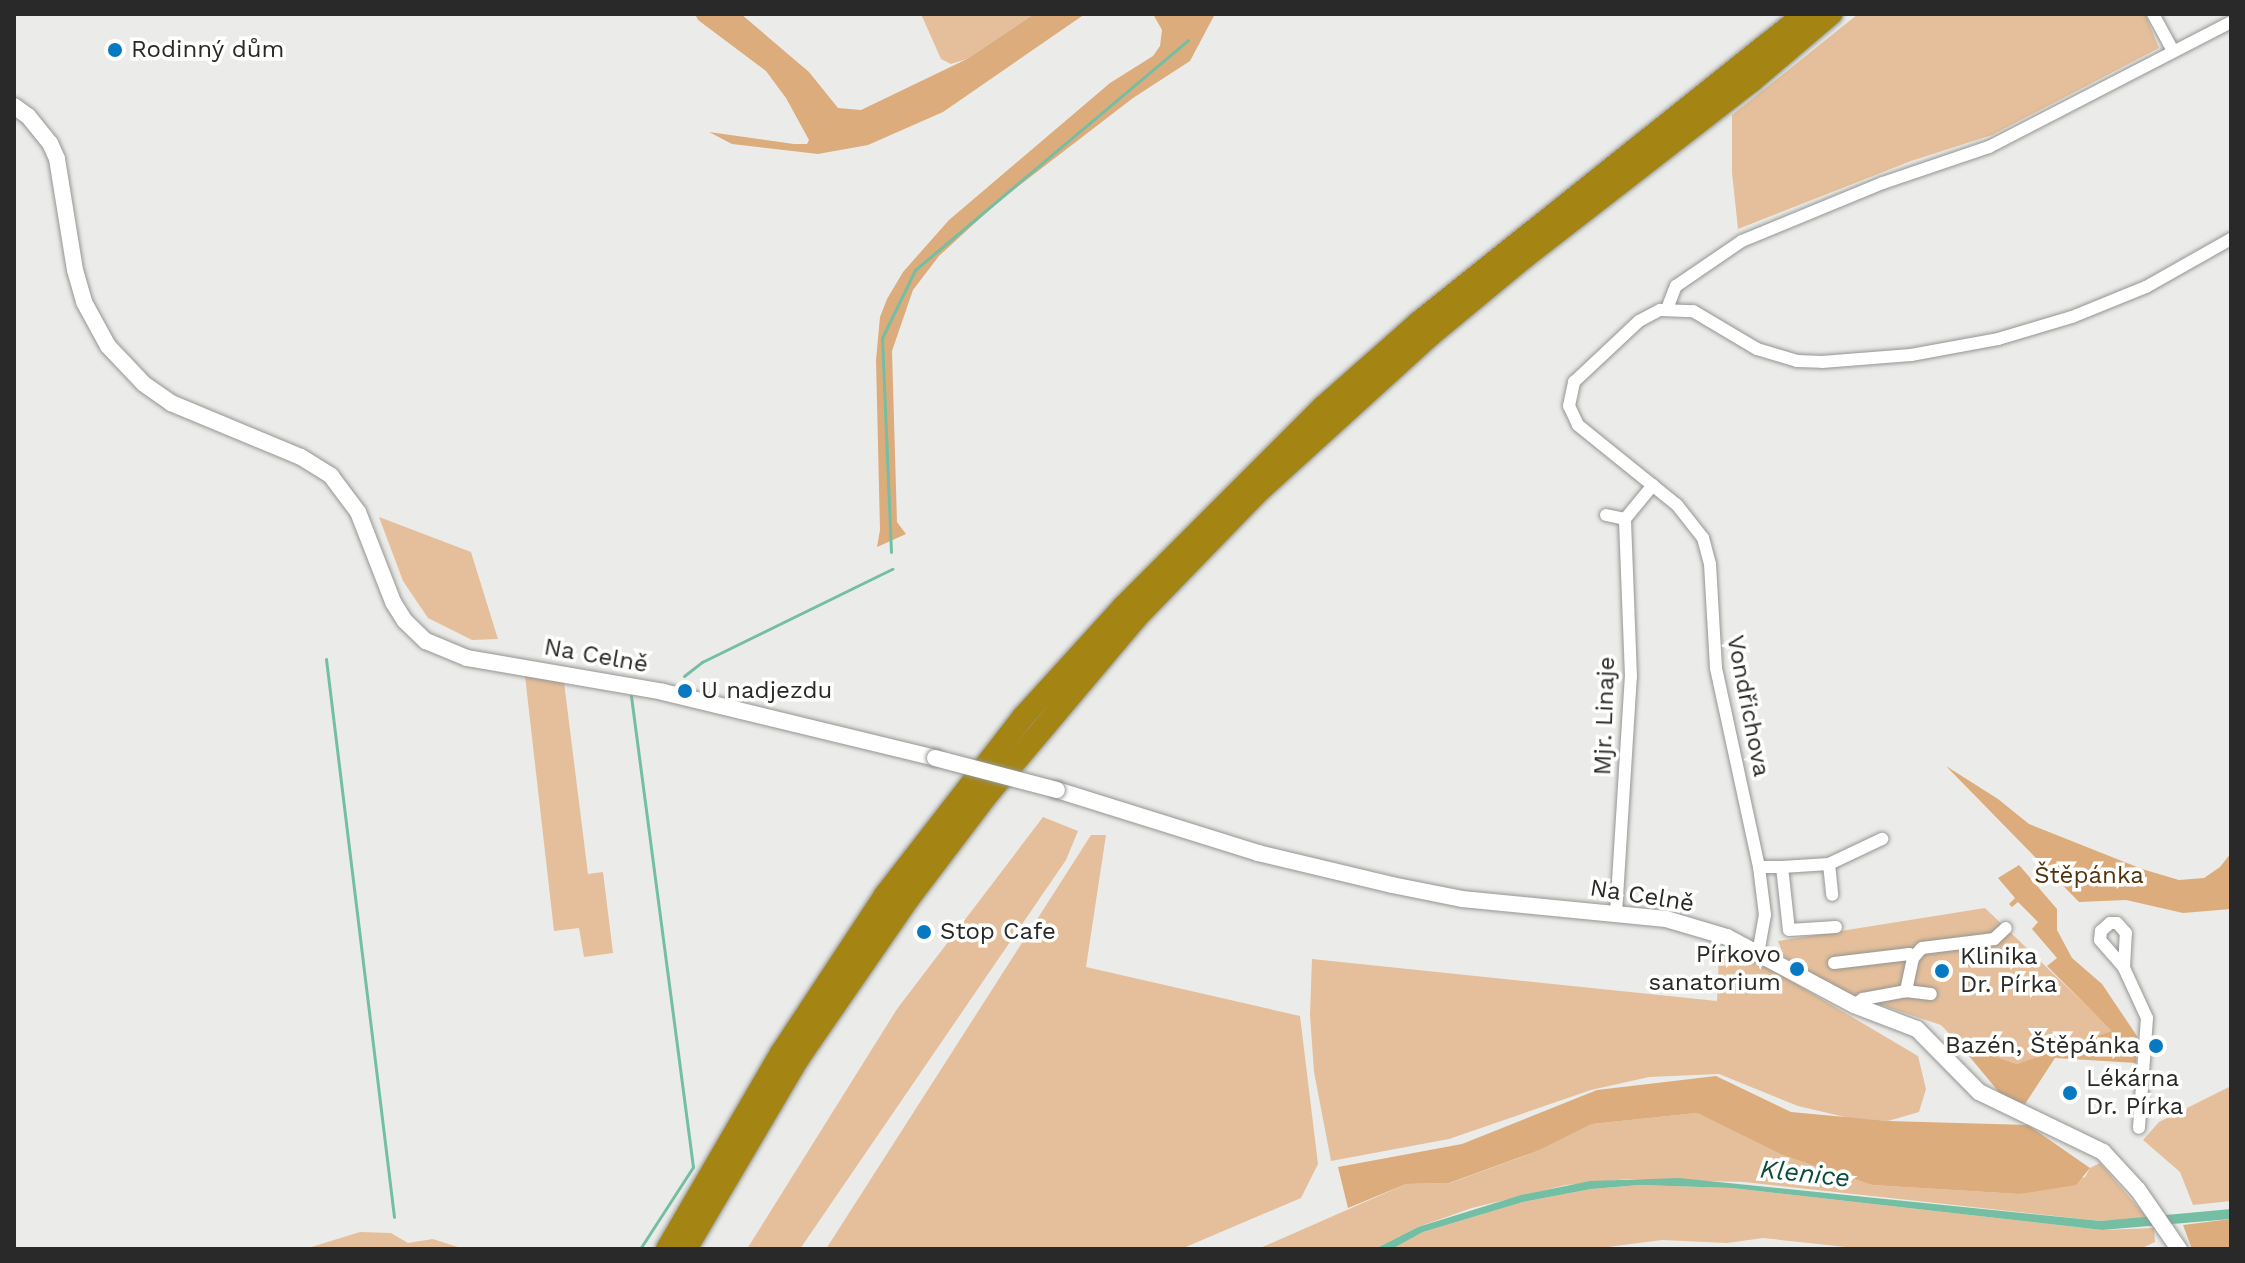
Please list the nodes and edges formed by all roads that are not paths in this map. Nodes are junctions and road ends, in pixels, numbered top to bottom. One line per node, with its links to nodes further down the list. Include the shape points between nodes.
1 (1805, 14): 29 (highway, via 1419,322 1323,407 1123,607 1023,717 885,895 781,1053)
2 (1831, 14): 30 (highway, via 1432,334 1257,493 1136,618 1006,772 909,898 798,1059)
3 (2153, 14): 5 (street)
4 (2231, 22): 5 (street)
5 (2173, 51): 8 (street, via 1989,147 1883,183 1742,241 1676,286)
6 (14, 106): 17 (street, Na Celně, bridge, via 50,143 57,159 75,270 84,302 108,346 144,384 171,403 301,457 331,476 358,512 399,613 437,648 467,658 663,692 935,758 1258,853 1376,882 1462,899)
7 (2231, 239): 8 (street, via 2157,282 2072,317 1985,342 1911,355 1797,361 1757,349 1693,311)
8 (1667, 309): 9 (street, Vondřichova, via 1639,321 1577,377 1568,399 1578,425)
9 (1653, 485): 11 (street); 14 (street, Vondřichova, via 1687,514 1707,551 1716,668)
10 (1606, 515): 11 (street)
11 (1625, 519): 17 (street, Mjr. Linaje, via 1631,677)
12 (1882, 839): 13 (street)
13 (1829, 864): 15 (street); 16 (street)
14 (1759, 867): 15 (street); 20 (street, Vondřichova, via 1765,915)
15 (1782, 867): 18 (street, via 1789,930)
16 (1832, 895)
17 (1616, 913): 20 (street, Na Celně, via 1687,924)
18 (1836, 927)
19 (2006, 928): 21 (street, via 1994,939 1922,948)
20 (1758, 954): 26 (street, Na Celně)
21 (1913, 958): 22 (street, via 1872,956); 24 (street)
22 (1834, 963)
23 (2124, 968): 27 (street, via 2147,1018)
24 (1906, 991): 25 (street); 26 (street)
25 (1931, 994)
26 (1854, 1005): 28 (street, Na Celně, via 1917,1029 1979,1092 2103,1152)
27 (2139, 1128)
28 (2177, 1246)
29 (667, 1249)
30 (686, 1249)

